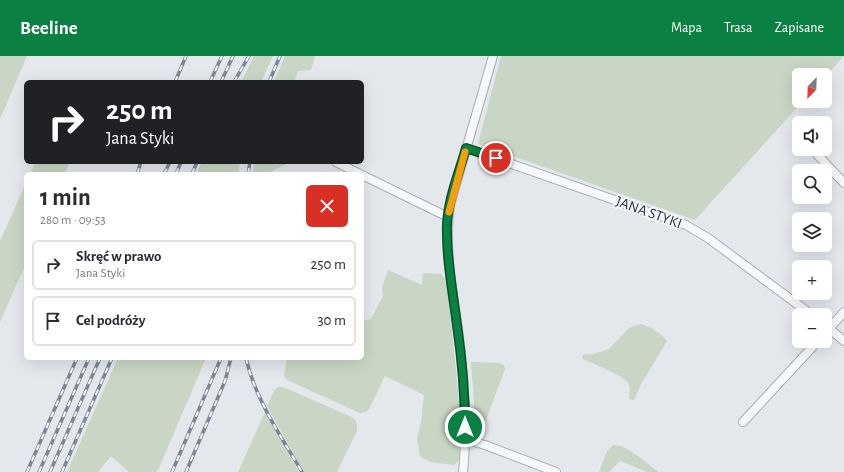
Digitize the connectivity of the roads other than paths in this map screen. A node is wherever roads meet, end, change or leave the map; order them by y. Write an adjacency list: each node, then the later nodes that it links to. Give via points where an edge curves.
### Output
1 (494, 56): 2 (street)
2 (466, 148): 8 (street); 9 (street, JANA STYKI, via 686,225 708,238)
3 (819, 156): 7 (street)
4 (340, 164): 5 (street)
5 (357, 172)
6 (364, 175): 8 (street)
7 (844, 183)
8 (448, 217): 16 (street, via 452,287 464,389)
9 (803, 308)
10 (844, 312): 11 (street)
11 (832, 323)
12 (832, 333): 13 (street)
13 (844, 341)
14 (812, 348): 15 (street)
15 (743, 422)
16 (464, 439): 17 (street); 18 (street)
17 (463, 472)
18 (556, 472)

